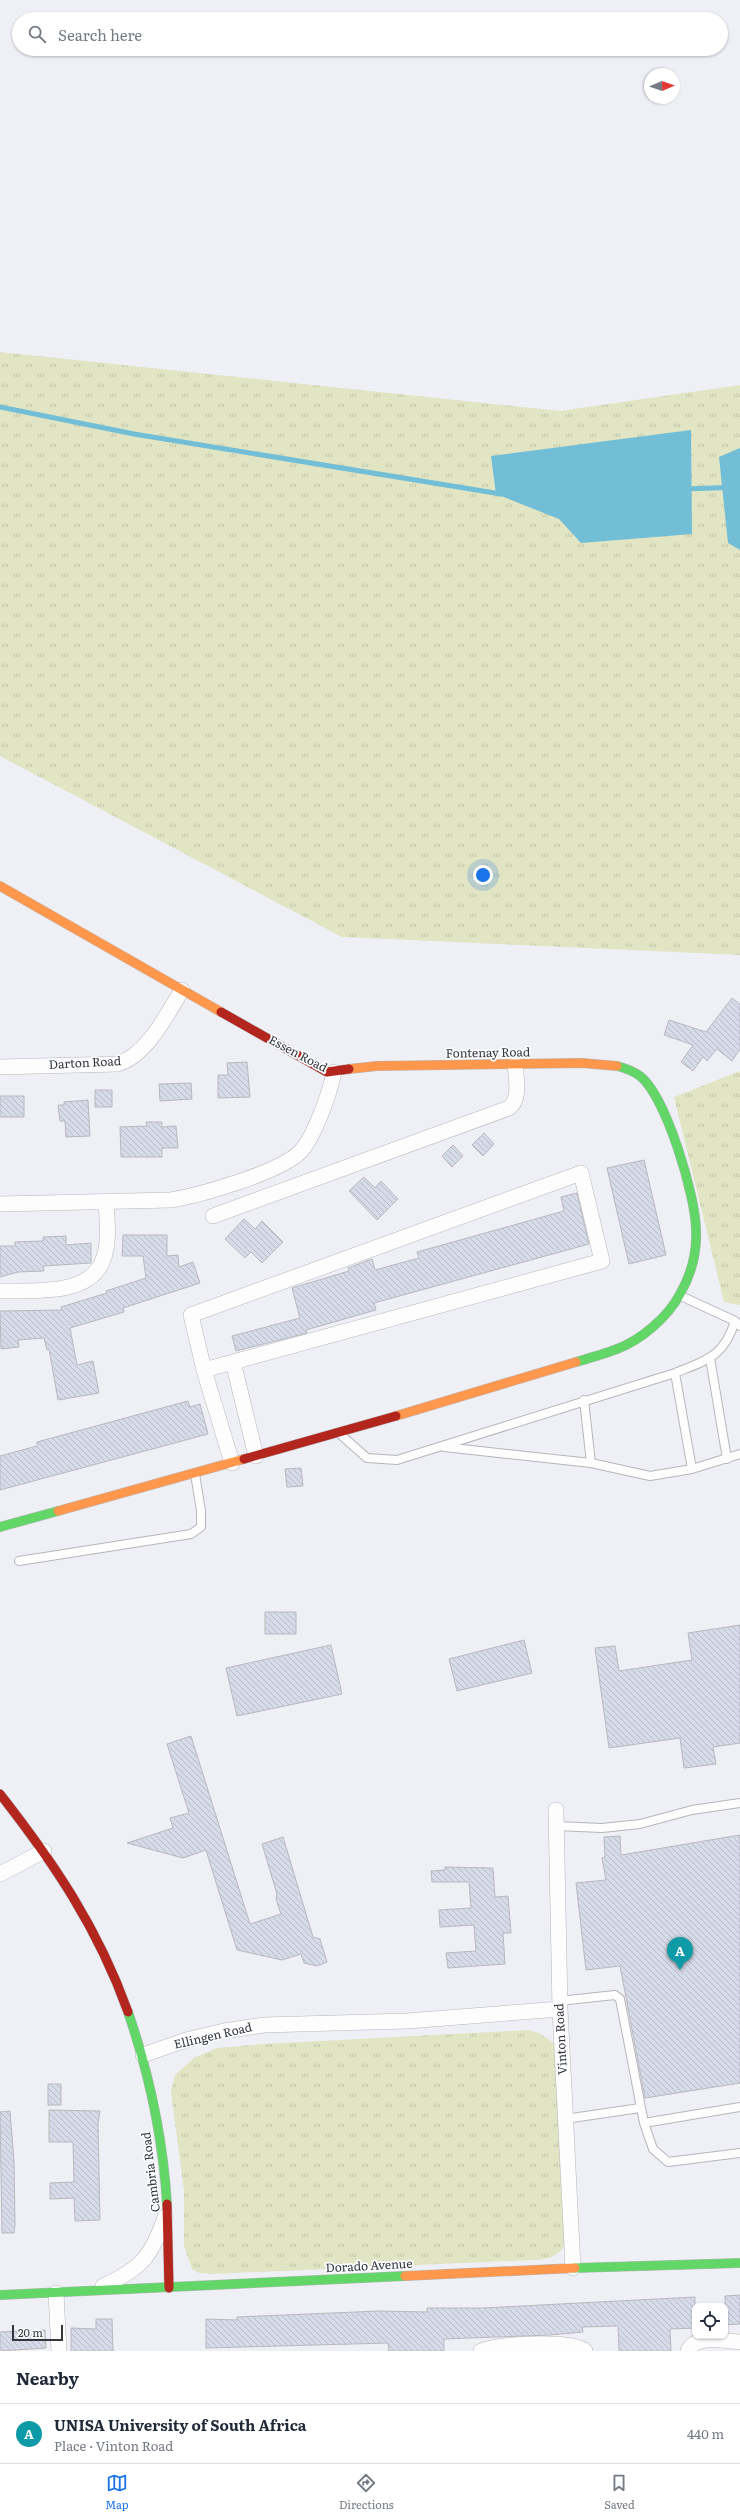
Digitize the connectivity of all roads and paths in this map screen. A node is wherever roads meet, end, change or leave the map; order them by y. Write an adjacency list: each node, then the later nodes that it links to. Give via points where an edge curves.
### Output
1 (0, 886): 2 (street, Essen Road)
2 (182, 990): 4 (street, Darton Road, via 150,1039 126,1062); 5 (street, Essen Road, via 327,1072)
3 (516, 1064): 5 (street, Fontenay Road, via 377,1066); 8 (street, via 516,1098 509,1108); 10 (street, Fontenay Road, via 605,1064 626,1069 641,1077 656,1096 692,1195 696,1221 693,1264)
4 (0, 1067)
5 (334, 1072): 6 (street, Essen Road, via 331,1091 306,1144 300,1152 276,1167 192,1197 149,1202)
6 (106, 1202): 7 (street, Essen Road); 9 (street, via 106,1248 103,1260 90,1277 68,1288)
7 (0, 1204)
8 (213, 1216)
9 (0, 1291)
10 (680, 1295): 11 (lane); 17 (street, via 672,1308 657,1322 618,1349)
11 (737, 1323): 12 (lane, via 722,1350)
12 (710, 1358): 15 (lane); 21 (lane)
13 (233, 1362): 14 (street); 14 (street, via 602,1261 581,1174 191,1315); 20 (street)
14 (204, 1370): 22 (street)
15 (675, 1373): 16 (lane); 24 (lane)
16 (584, 1400): 18 (lane); 23 (lane)
17 (339, 1433): 18 (lane, via 358,1452 367,1458 379,1460 397,1460); 20 (street)
18 (440, 1446): 23 (lane)
19 (740, 1454): 21 (lane)
20 (256, 1456): 22 (street)
21 (727, 1459): 24 (lane)
22 (232, 1463): 25 (street)
23 (591, 1463): 24 (lane, via 650,1476)
24 (692, 1469)
25 (195, 1473): 26 (street); 27 (lane, via 201,1527 191,1534)
26 (0, 1526)
27 (19, 1561)
28 (0, 1794): 32 (street)
29 (740, 1803): 31 (lane, via 692,1810 640,1824 602,1828)
30 (556, 1810): 31 (street, Vinton Road)
31 (556, 1826): 34 (street, Vinton Road)
32 (44, 1852): 33 (street); 35 (street, via 73,1894 98,1942 117,1982)
33 (0, 1874)
34 (560, 2005): 35 (street, Ellingen Road, via 407,2021 264,2025 193,2038); 36 (lane, via 615,1995 620,1999); 38 (street, Vinton Road)
35 (143, 2054): 41 (street, Cambria Road, via 154,2100)
36 (640, 2108): 38 (lane); 39 (lane)
37 (740, 2108): 39 (lane)
38 (565, 2119): 43 (street, Vinton Road)
39 (644, 2123): 40 (lane, via 653,2149 668,2162)
40 (740, 2153)
41 (168, 2208): 44 (street, Cambria Road); 45 (street, via 150,2253 143,2261 121,2278)
42 (740, 2263): 43 (street, Dorado Avenue)
43 (573, 2268): 44 (street, Dorado Avenue)
44 (169, 2288): 45 (street, Dorado Avenue)
45 (93, 2291): 46 (street, Dorado Avenue)
46 (56, 2293): 47 (street, Dorado Avenue); 49 (street)
47 (0, 2295)
48 (740, 2342): 52 (street, via 701,2341 692,2344)
49 (59, 2351)
50 (481, 2351): 51 (street, via 498,2346 564,2344 578,2346)
51 (585, 2351)
52 (688, 2351)

